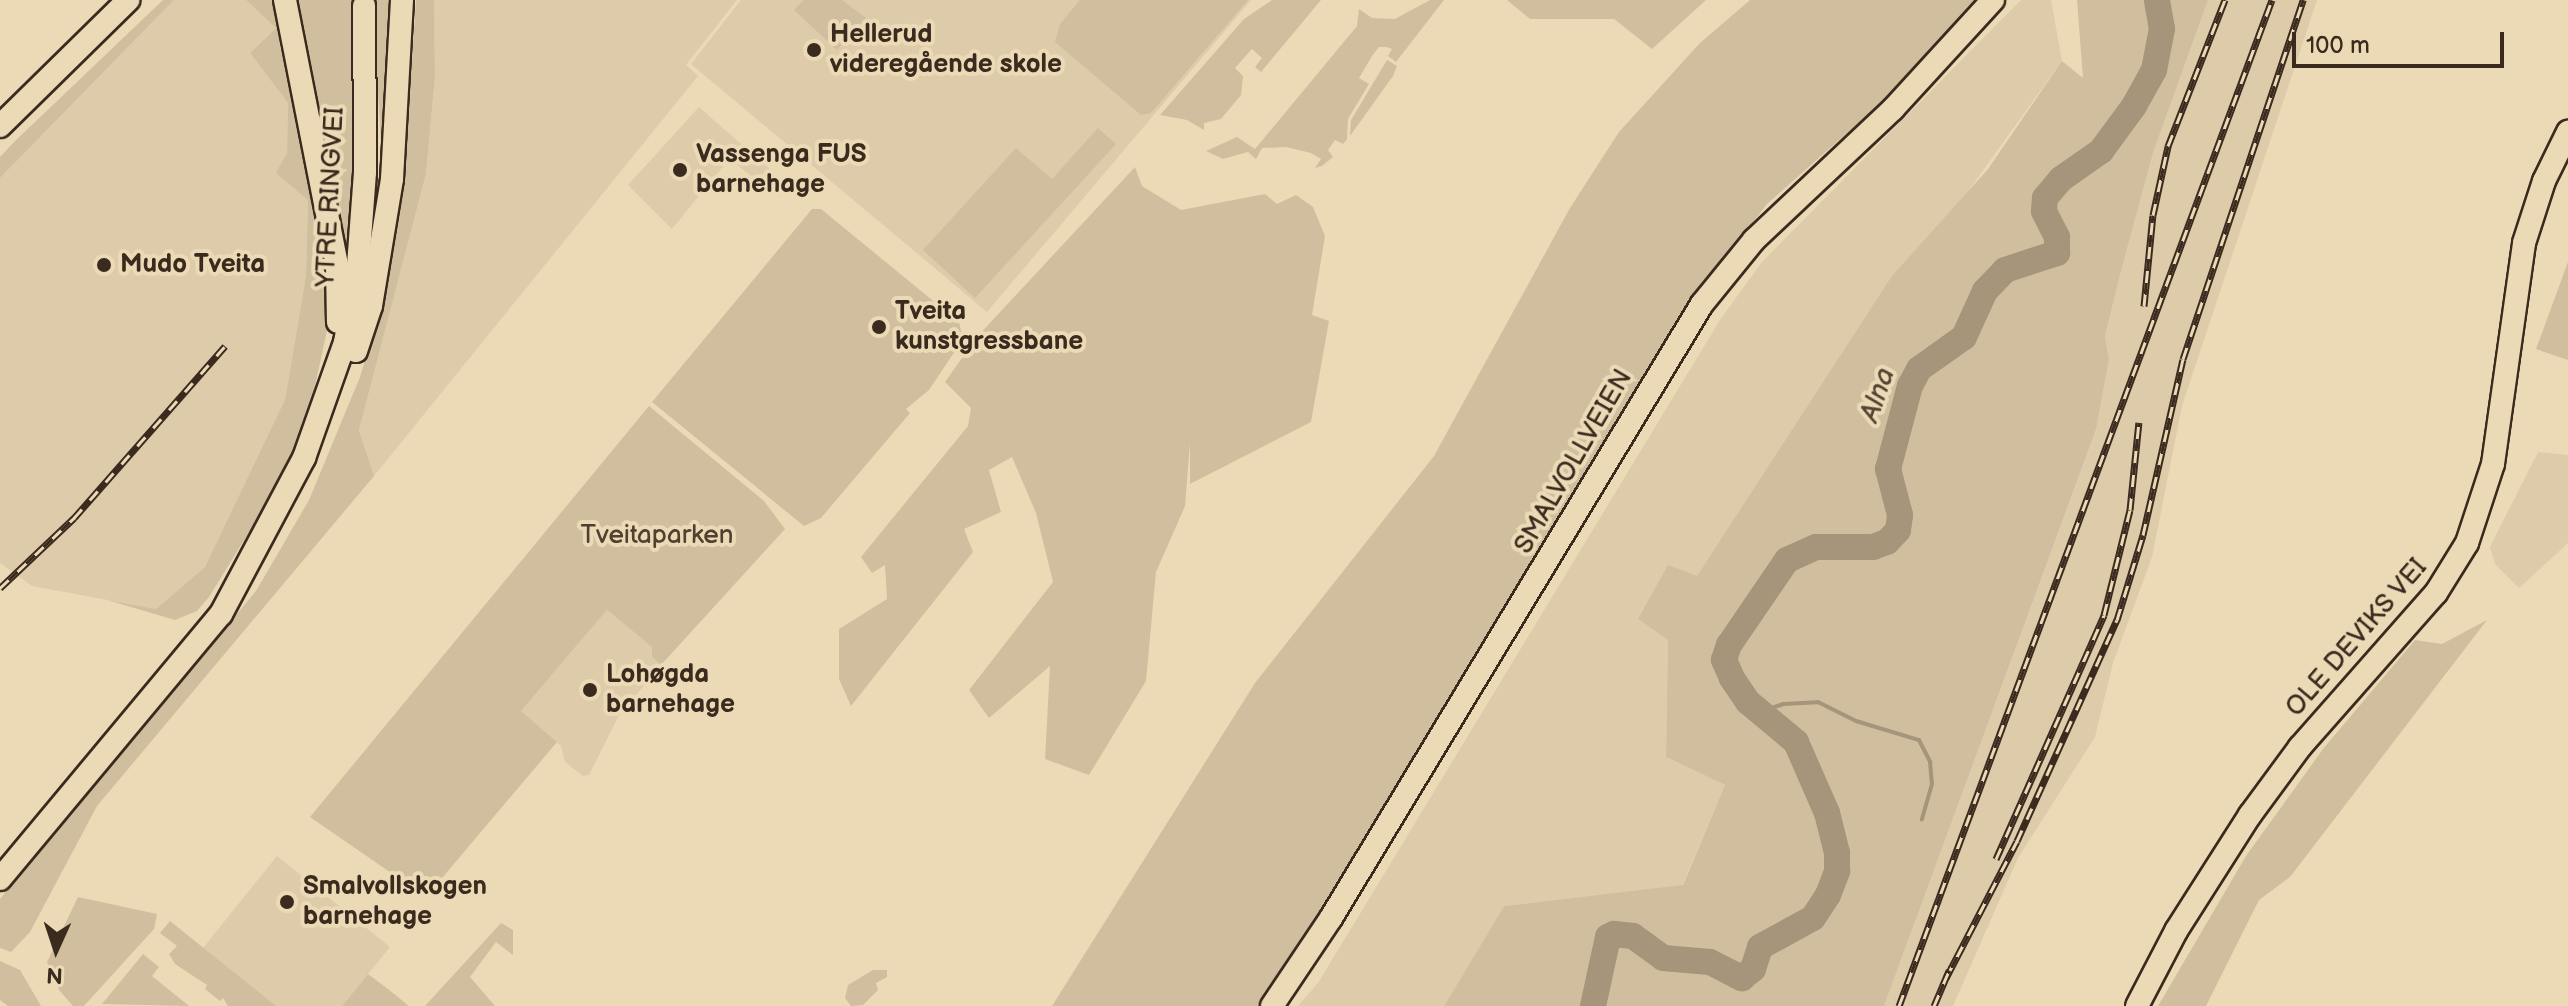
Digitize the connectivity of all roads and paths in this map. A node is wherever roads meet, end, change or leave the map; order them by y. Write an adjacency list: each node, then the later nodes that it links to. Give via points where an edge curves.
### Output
1 (128, 0): 6 (main road)
2 (285, 0): 9 (main road, via 337,266 338,330)
3 (402, 0): 8 (main road, via 392,179 371,306)
4 (1993, 0): 12 (main road, SMALVOLLVEIEN, via 1893,109 1754,240 1702,304 1331,918)
5 (364, 3): 8 (main road, YTRE RINGVEI, via 377,192); 9 (main road, YTRE RINGVEI, via 362,237 349,322)
6 (0, 126)
7 (2568, 132): 13 (main road, OLE DEVIKS VEI, via 2544,181 2524,243 2493,464 2467,543 2436,593 2300,747 2257,804 2195,900)
8 (353, 359): 10 (main road, YTRE RINGVEI, via 324,446 293,510 240,594)
9 (327, 401): 10 (main road, YTRE RINGVEI, via 279,511)
10 (228, 604): 11 (main road, YTRE RINGVEI)
11 (0, 879)
12 (1272, 1006)
13 (2137, 1006)

